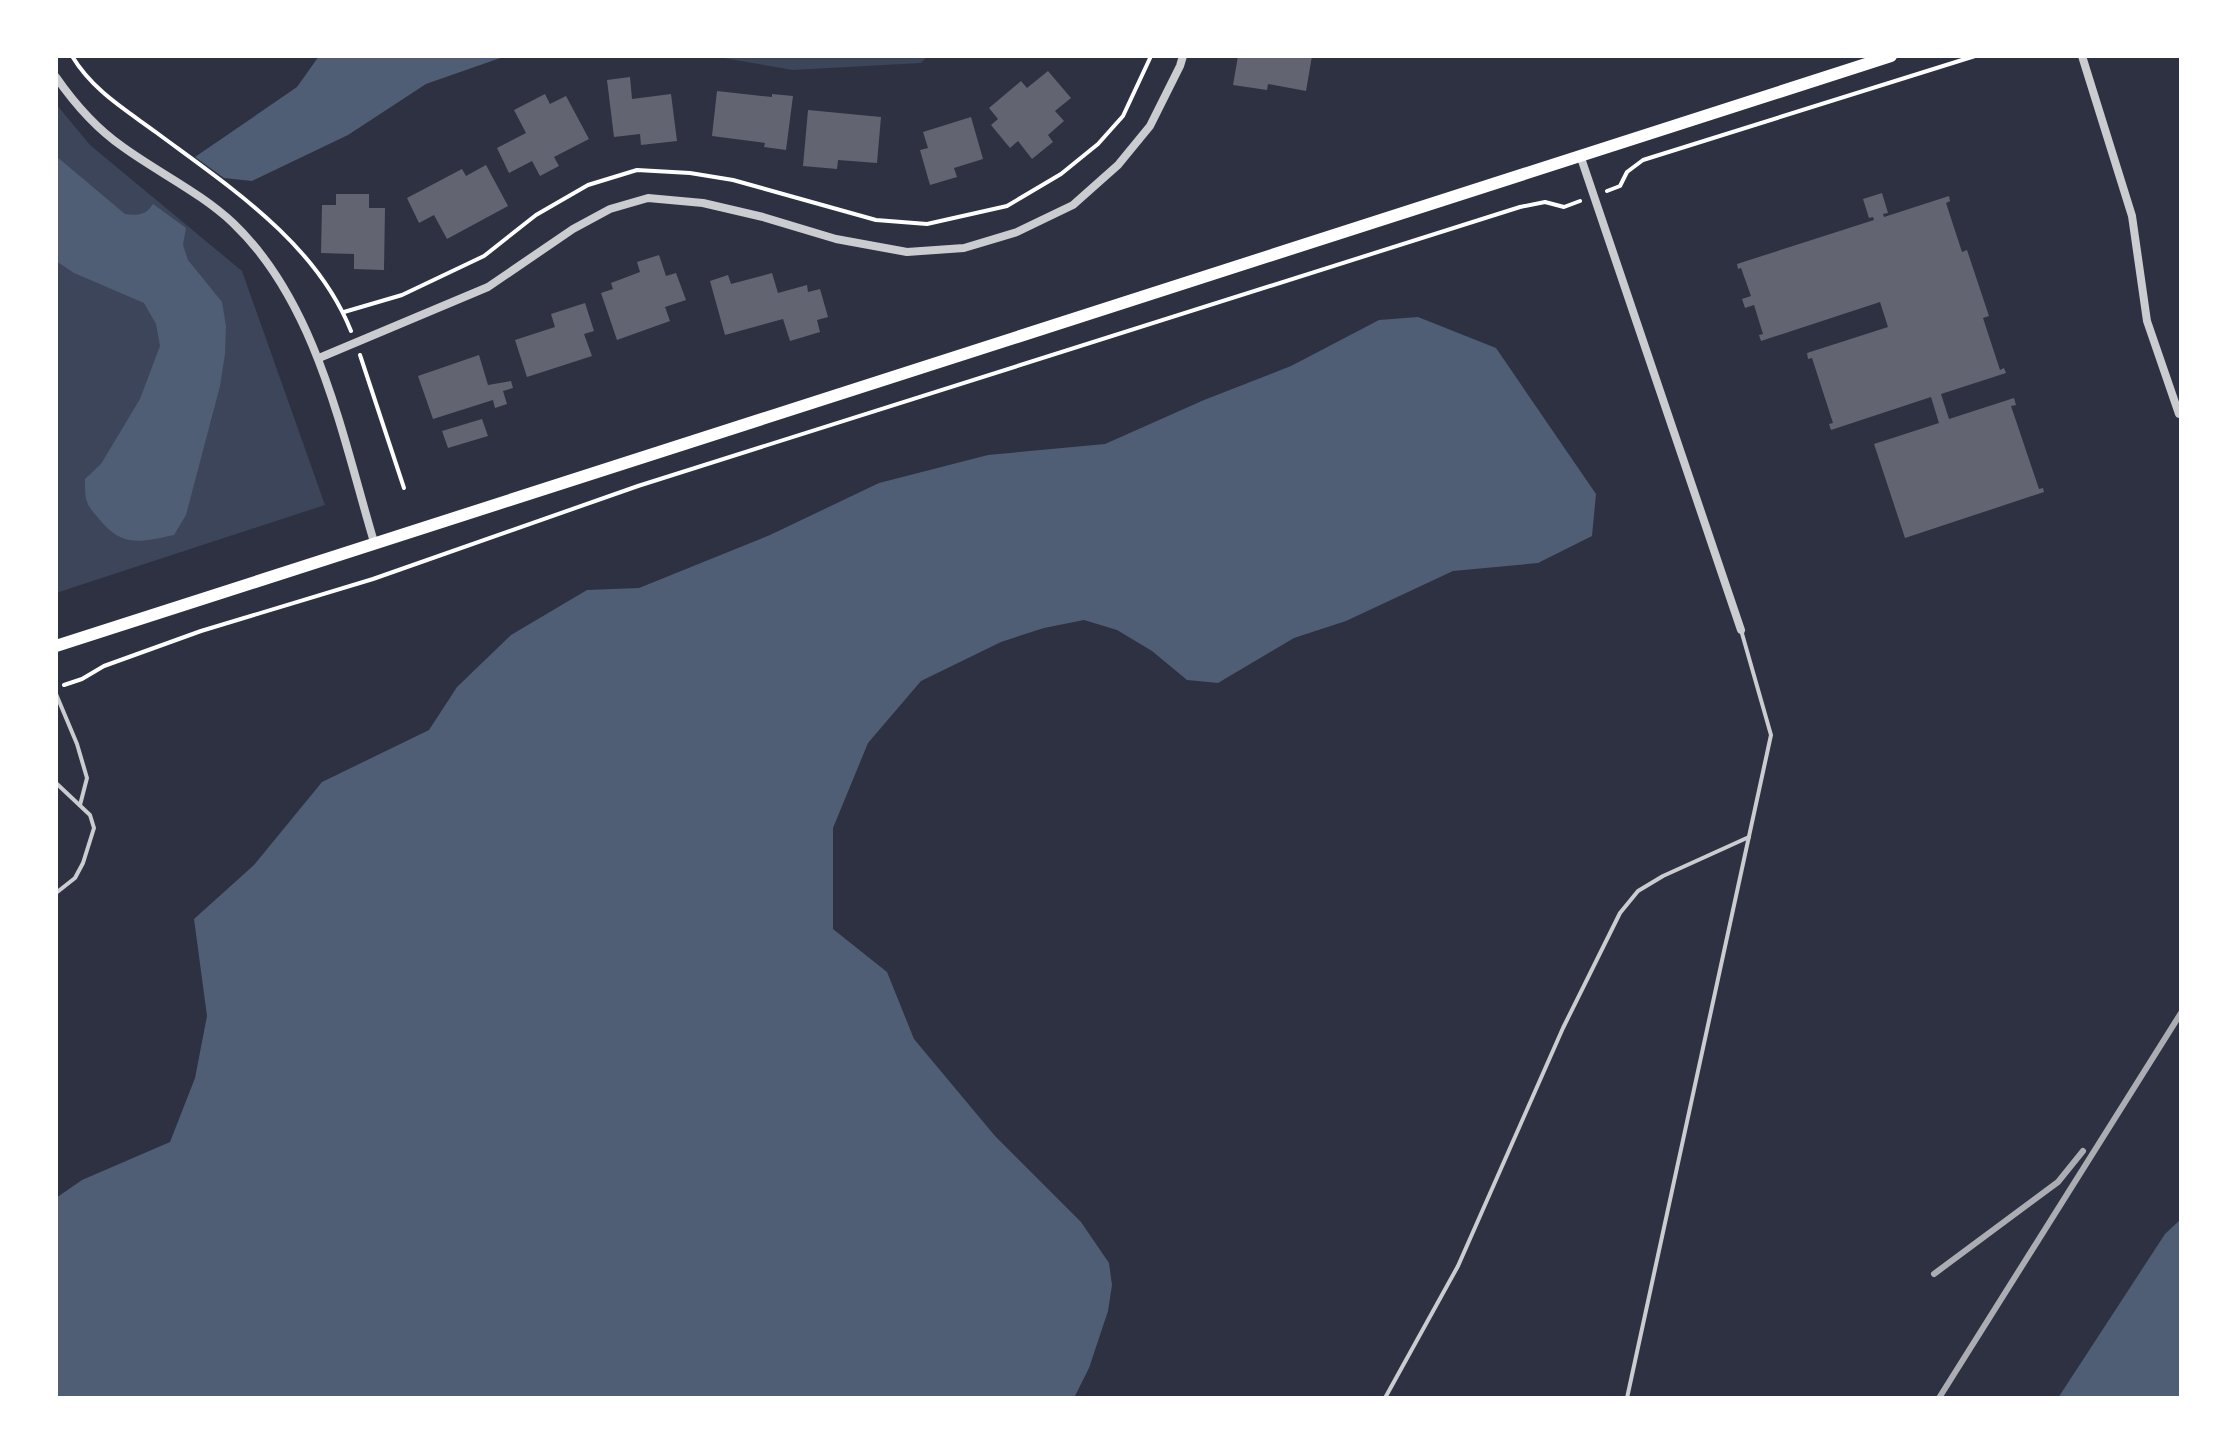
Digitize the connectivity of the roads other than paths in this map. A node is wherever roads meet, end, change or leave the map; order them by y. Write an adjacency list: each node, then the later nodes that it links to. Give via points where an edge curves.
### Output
1 (1183, 56): 6 (street, via 1150,126 1118,165 1073,205 1017,232 964,248 907,252 703,203 648,198 610,209 573,229 488,287)
2 (1891, 56): 5 (main road)
3 (2082, 56): 7 (street, via 2132,216 2147,321)
4 (56, 77): 6 (street, via 70,98 121,146 232,221 264,256)
5 (1580, 155): 8 (main road); 9 (street)
6 (319, 358): 8 (street)
7 (2179, 414)
8 (374, 542): 10 (main road)
9 (1741, 630): 14 (lane, via 1771,735)
10 (56, 646)
11 (56, 694): 13 (lane, via 87,778)
12 (56, 783): 13 (lane)
13 (80, 805): 15 (lane, via 94,828 79,870)
14 (1749, 837): 16 (lane, via 1650,883 1620,913 1458,1266); 17 (lane)
15 (56, 893)
16 (1385, 1398)
17 (1627, 1398)

